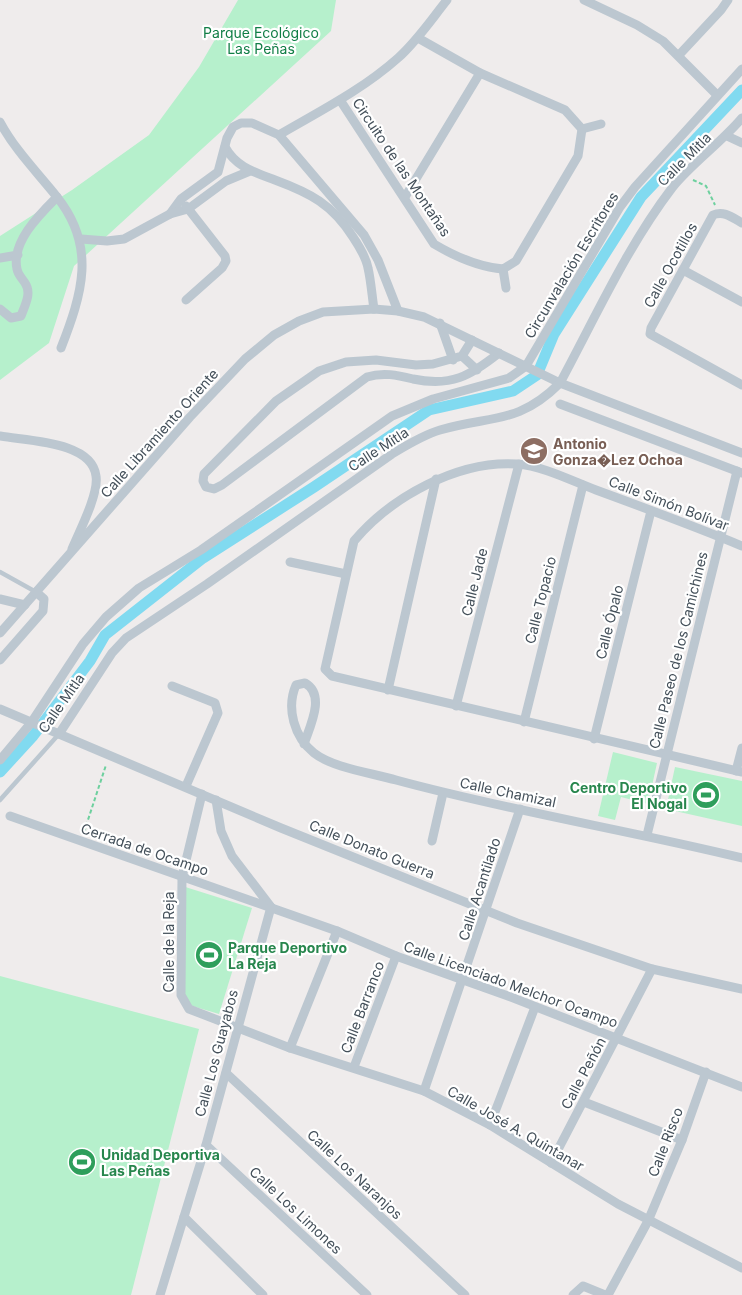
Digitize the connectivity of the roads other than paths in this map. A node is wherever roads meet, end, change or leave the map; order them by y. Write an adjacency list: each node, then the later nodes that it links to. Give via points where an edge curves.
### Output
1 (438, 0): 5 (street)
2 (447, 0): 5 (street)
3 (584, 0): 7 (street, via 663,41)
4 (728, 0): 7 (street)
5 (430, 21): 6 (street)
6 (418, 38): 9 (street); 11 (street, via 375,76)
7 (679, 55): 10 (street)
8 (742, 69): 10 (street, Circunvalación Escritores)
9 (480, 72): 15 (street, via 565,110); 24 (street)
10 (717, 95): 46 (street, Circunvalación Escritores, via 620,207)
11 (340, 100): 16 (street); 24 (street, Circuito de las Montañas)
12 (742, 118): 17 (street, Calle Mitla)
13 (0, 122): 23 (street, via 18,152)
14 (601, 124): 15 (street)
15 (582, 129): 32 (street, via 578,156 516,261)
16 (279, 134): 19 (street, via 264,126 241,123 230,131); 39 (street, via 364,235 378,260)
17 (727, 136): 18 (street); 48 (street, Calle Mitla, via 684,176 656,209)
18 (742, 143)
19 (225, 147): 20 (street); 21 (street)
20 (250, 171): 22 (street); 38 (street, via 304,191 325,203 344,222 368,266)
21 (218, 172): 22 (street); 25 (street)
22 (226, 181): 26 (street)
23 (57, 197): 29 (street); 30 (street, via 27,229)
24 (405, 197): 32 (street, Circuito de las Montañas, via 434,244 487,268)
25 (182, 199): 26 (street); 27 (street)
26 (188, 209): 27 (street); 35 (street, via 226,261)
27 (170, 214): 29 (street, via 124,239)
28 (742, 223): 33 (street, Calle Ocotillos, via 719,212 714,215)
29 (81, 239): 42 (street, via 81,279)
30 (18, 255): 31 (street); 37 (street, via 16,266 27,286 27,302 17,318)
31 (0, 258)
32 (504, 269): 34 (street)
33 (683, 270): 36 (street); 49 (street, Calle Ocotillos, via 650,334)
34 (506, 288)
35 (186, 300)
36 (742, 302)
37 (0, 309)
38 (374, 309): 39 (street, Calle Libramiento Oriente); 60 (street, Calle Libramiento Oriente, via 323,312 274,335 245,359 190,416)
39 (398, 311): 40 (street, Calle Libramiento Oriente)
40 (440, 323): 41 (street, Calle Libramiento Oriente); 45 (street)
41 (472, 340): 43 (street, Calle Libramiento Oriente); 44 (street)
42 (61, 348)
43 (499, 353): 46 (street, Calle Libramiento Oriente); 47 (street)
44 (462, 356): 45 (street); 47 (street)
45 (453, 360): 47 (street, via 416,365 376,360 346,362 319,371 276,401 204,474 202,481 206,487 214,489 222,485 367,377 380,373 442,382)
46 (530, 368): 48 (street, Calle Libramiento Oriente); 74 (street, Calle Mitla, via 509,378 432,399 392,416 201,550 139,588 106,617 83,644)
47 (477, 370)
48 (556, 381): 52 (street, Calle Libramiento Oriente); 75 (street, Calle Mitla, via 543,400 519,413 439,430 412,442 154,618 126,638 112,653)
49 (742, 385)
50 (560, 404): 54 (street)
51 (0, 436): 60 (street, via 69,447 90,459 96,476 94,491)
52 (742, 453)
53 (519, 464): 55 (street, Calle Simón Bolívar, via 479,467); 56 (street, Calle Simón Bolívar); 71 (street, Calle Jade)
54 (740, 472): 58 (street, Calle Paseo de los Camichines)
55 (436, 479): 63 (street, Calle Simón Bolívar, via 410,493 363,530 354,542); 70 (street)
56 (583, 485): 57 (street, Calle Simón Bolívar); 73 (street, Calle Topacio)
57 (651, 510): 58 (street, Calle Simón Bolívar); 76 (street, Calle Ópalo)
58 (720, 537): 59 (street, Calle Simón Bolívar); 79 (street, Calle Paseo de los Camichines)
59 (742, 546)
60 (70, 555): 64 (street, Calle Libramiento Oriente)
61 (290, 562): 63 (street)
62 (0, 572): 64 (lane)
63 (346, 574): 70 (street, Calle Simón Bolívar, via 324,669 332,676)
64 (36, 592): 66 (street, Calle Libramiento Oriente); 68 (street, via 44,599 43,611)
65 (0, 599): 66 (street)
66 (25, 605): 67 (street, Calle Libramiento Oriente)
67 (0, 633)
68 (0, 660)
69 (172, 686): 82 (street, via 215,703 218,708)
70 (388, 690): 71 (street)
71 (456, 706): 73 (street)
72 (0, 709): 74 (street, Calle Donato Guerra)
73 (524, 722): 76 (street)
74 (35, 724): 75 (street, Calle Donato Guerra); 80 (street, Calle Mitla)
75 (55, 732): 82 (street, Calle Donato Guerra); 85 (lane, Calle Mitla)
76 (594, 739): 79 (street)
77 (304, 744): 77 (street, via 290,707 296,685 305,683 315,693 315,706); 83 (street, Calle Chamizal, via 328,761)
78 (742, 748): 81 (street)
79 (666, 756): 81 (street); 89 (street, Calle Paseo de los Camichines)
80 (0, 760)
81 (739, 772)
82 (186, 786): 84 (street, Calle Donato Guerra)
83 (443, 792): 87 (street, Calle Chamizal); 90 (street)
84 (202, 794): 86 (street, Calle Donato Guerra); 92 (street, Calle de la Reja)
85 (0, 800)
86 (216, 800): 93 (street, via 221,831 232,856); 94 (street, Calle Donato Guerra)
87 (520, 809): 89 (street, Calle Chamizal); 94 (street, Calle Acantilado)
88 (10, 816): 92 (street, Cerrada de Ocampo)
89 (647, 835): 91 (street, Calle Chamizal)
90 (432, 841)
91 (742, 858)
92 (182, 877): 93 (street, Cerrada de Ocampo); 101 (street, Calle de la Reja, via 180,995 189,1009)
93 (271, 907): 95 (street, Calle Licenciado Melchor Ocampo); 101 (street, Calle Los Guayabos)
94 (487, 910): 97 (street, Calle Donato Guerra); 98 (street, Calle Acantilado)
95 (337, 931): 96 (street, Calle Licenciado Melchor Ocampo); 103 (street)
96 (396, 956): 98 (street, Calle Licenciado Melchor Ocampo); 104 (street, Calle Barranco)
97 (652, 969): 99 (street, Calle Donato Guerra); 102 (street, Calle Peñón)
98 (463, 980): 100 (street, Calle Licenciado Melchor Ocampo); 108 (street, Calle Acantilado)
99 (742, 989)
100 (535, 1007): 102 (street, Calle Licenciado Melchor Ocampo); 110 (street)
101 (236, 1028): 103 (street, Calle José A. Quintanar); 105 (street, Calle Los Guayabos)
102 (617, 1038): 106 (street, Calle Licenciado Melchor Ocampo); 109 (street, Calle Peñón)
103 (290, 1048): 104 (street, Calle José A. Quintanar)
104 (354, 1067): 108 (street, Calle José A. Quintanar)
105 (226, 1072): 112 (street, Calle Los Guayabos); 120 (street, Calle Los Naranjos)
106 (706, 1072): 107 (street, Calle Licenciado Melchor Ocampo); 111 (street, Calle Risco)
107 (742, 1087)
108 (424, 1091): 110 (street, Calle José A. Quintanar)
109 (584, 1102): 111 (street); 113 (street, Calle Peñón)
110 (490, 1125): 113 (street, Calle José A. Quintanar)
111 (682, 1140): 115 (street, Calle Risco)
112 (206, 1145): 114 (street, Calle Los Guayabos); 119 (street, Calle Los Limones)
113 (551, 1163): 115 (street, Calle José A. Quintanar)
114 (184, 1217): 117 (street, Calle Los Guayabos); 118 (street)
115 (648, 1221): 116 (street, Calle José A. Quintanar); 122 (street, Calle Risco)
116 (742, 1268)
117 (160, 1295)
118 (263, 1295)
119 (367, 1295)
120 (465, 1295)
121 (573, 1295): 122 (street, via 583,1286)
122 (606, 1295)

